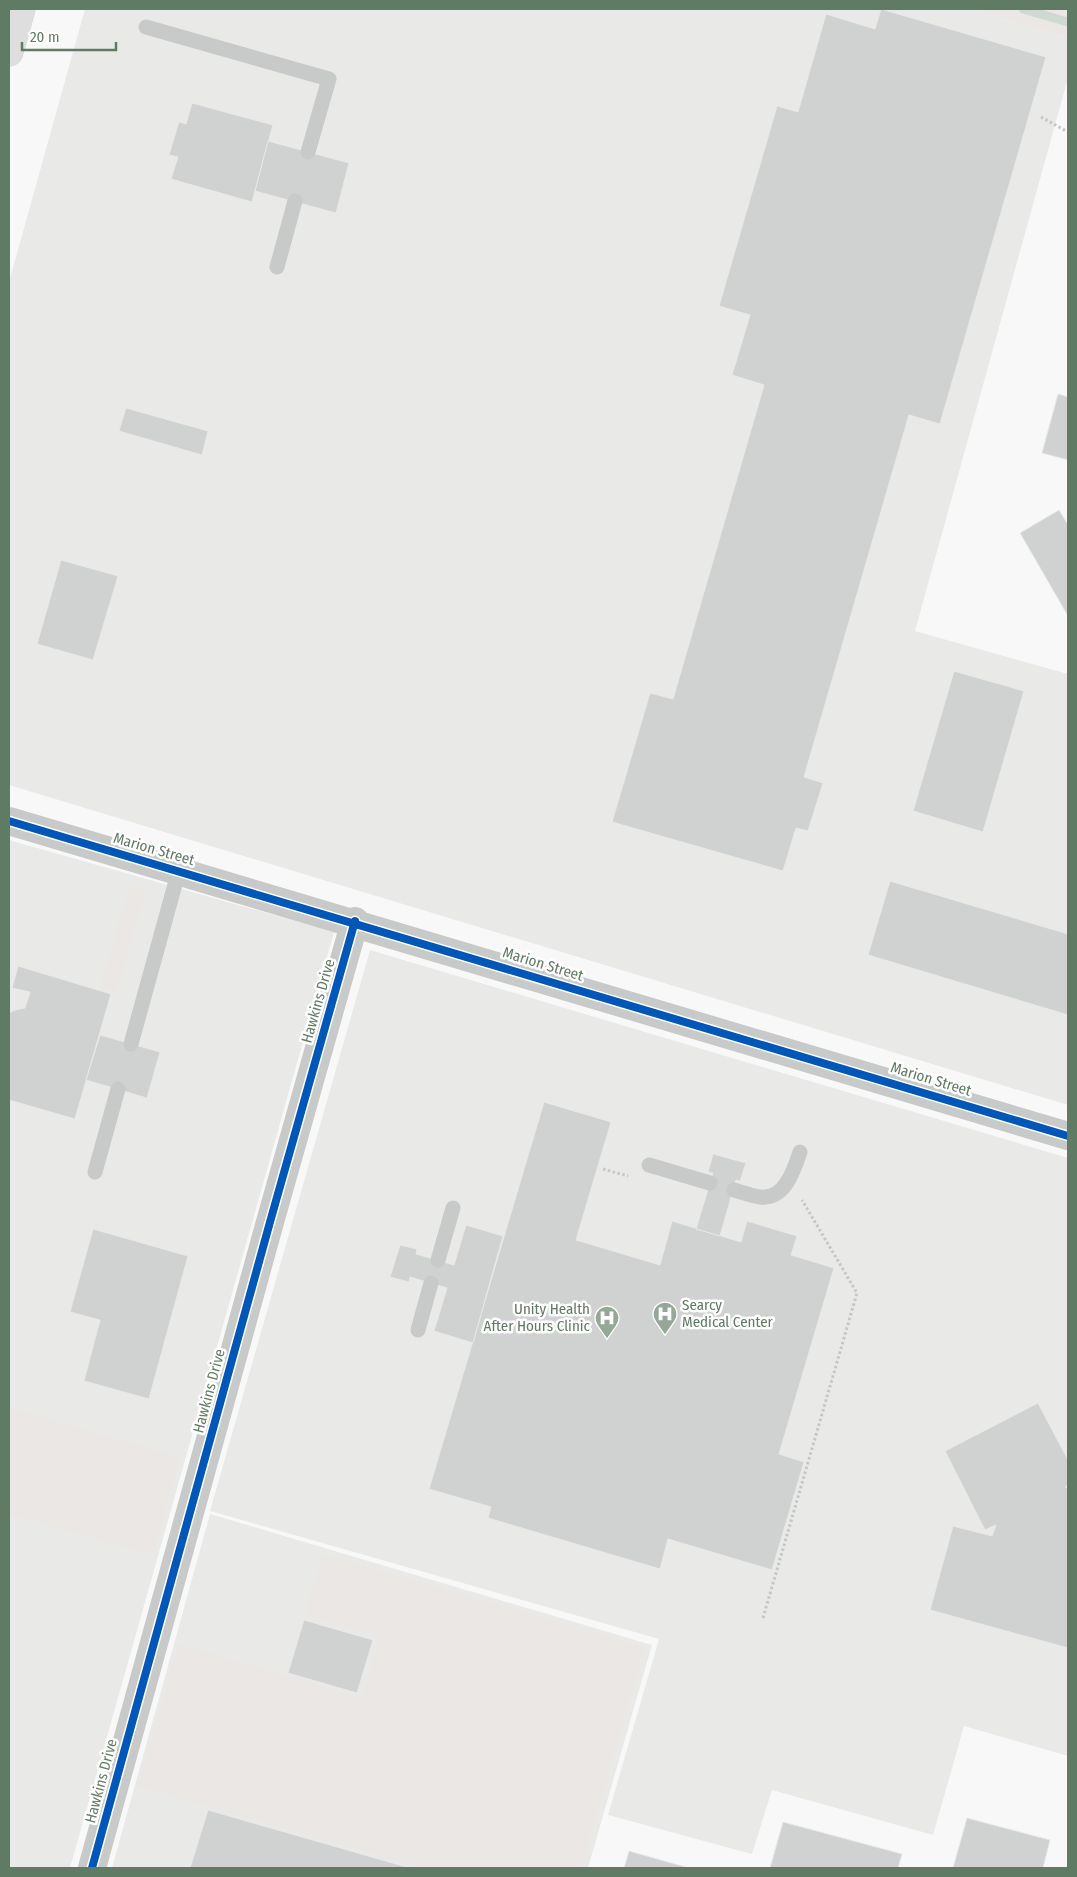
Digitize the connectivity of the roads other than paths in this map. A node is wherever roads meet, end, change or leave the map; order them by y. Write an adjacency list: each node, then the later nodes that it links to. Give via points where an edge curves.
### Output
1 (21, 9): 3 (main road)
2 (146, 27): 4 (lane, via 329,79)
3 (9, 52)
4 (308, 152)
5 (295, 201): 6 (lane)
6 (277, 267)
7 (9, 822): 8 (street, Marion Street)
8 (179, 870): 9 (street, Marion Street); 10 (lane)
9 (355, 922): 12 (street, Marion Street, via 757,1040); 22 (street, Hawkins Drive)
10 (130, 1044)
11 (118, 1089): 15 (lane)
12 (1068, 1136)
13 (800, 1152): 17 (lane, via 795,1168 779,1192 761,1198)
14 (649, 1165): 16 (lane)
15 (95, 1172)
16 (710, 1183)
17 (734, 1190)
18 (453, 1208): 19 (lane)
19 (438, 1260)
20 (431, 1283): 21 (lane)
21 (418, 1330)
22 (92, 1868)

